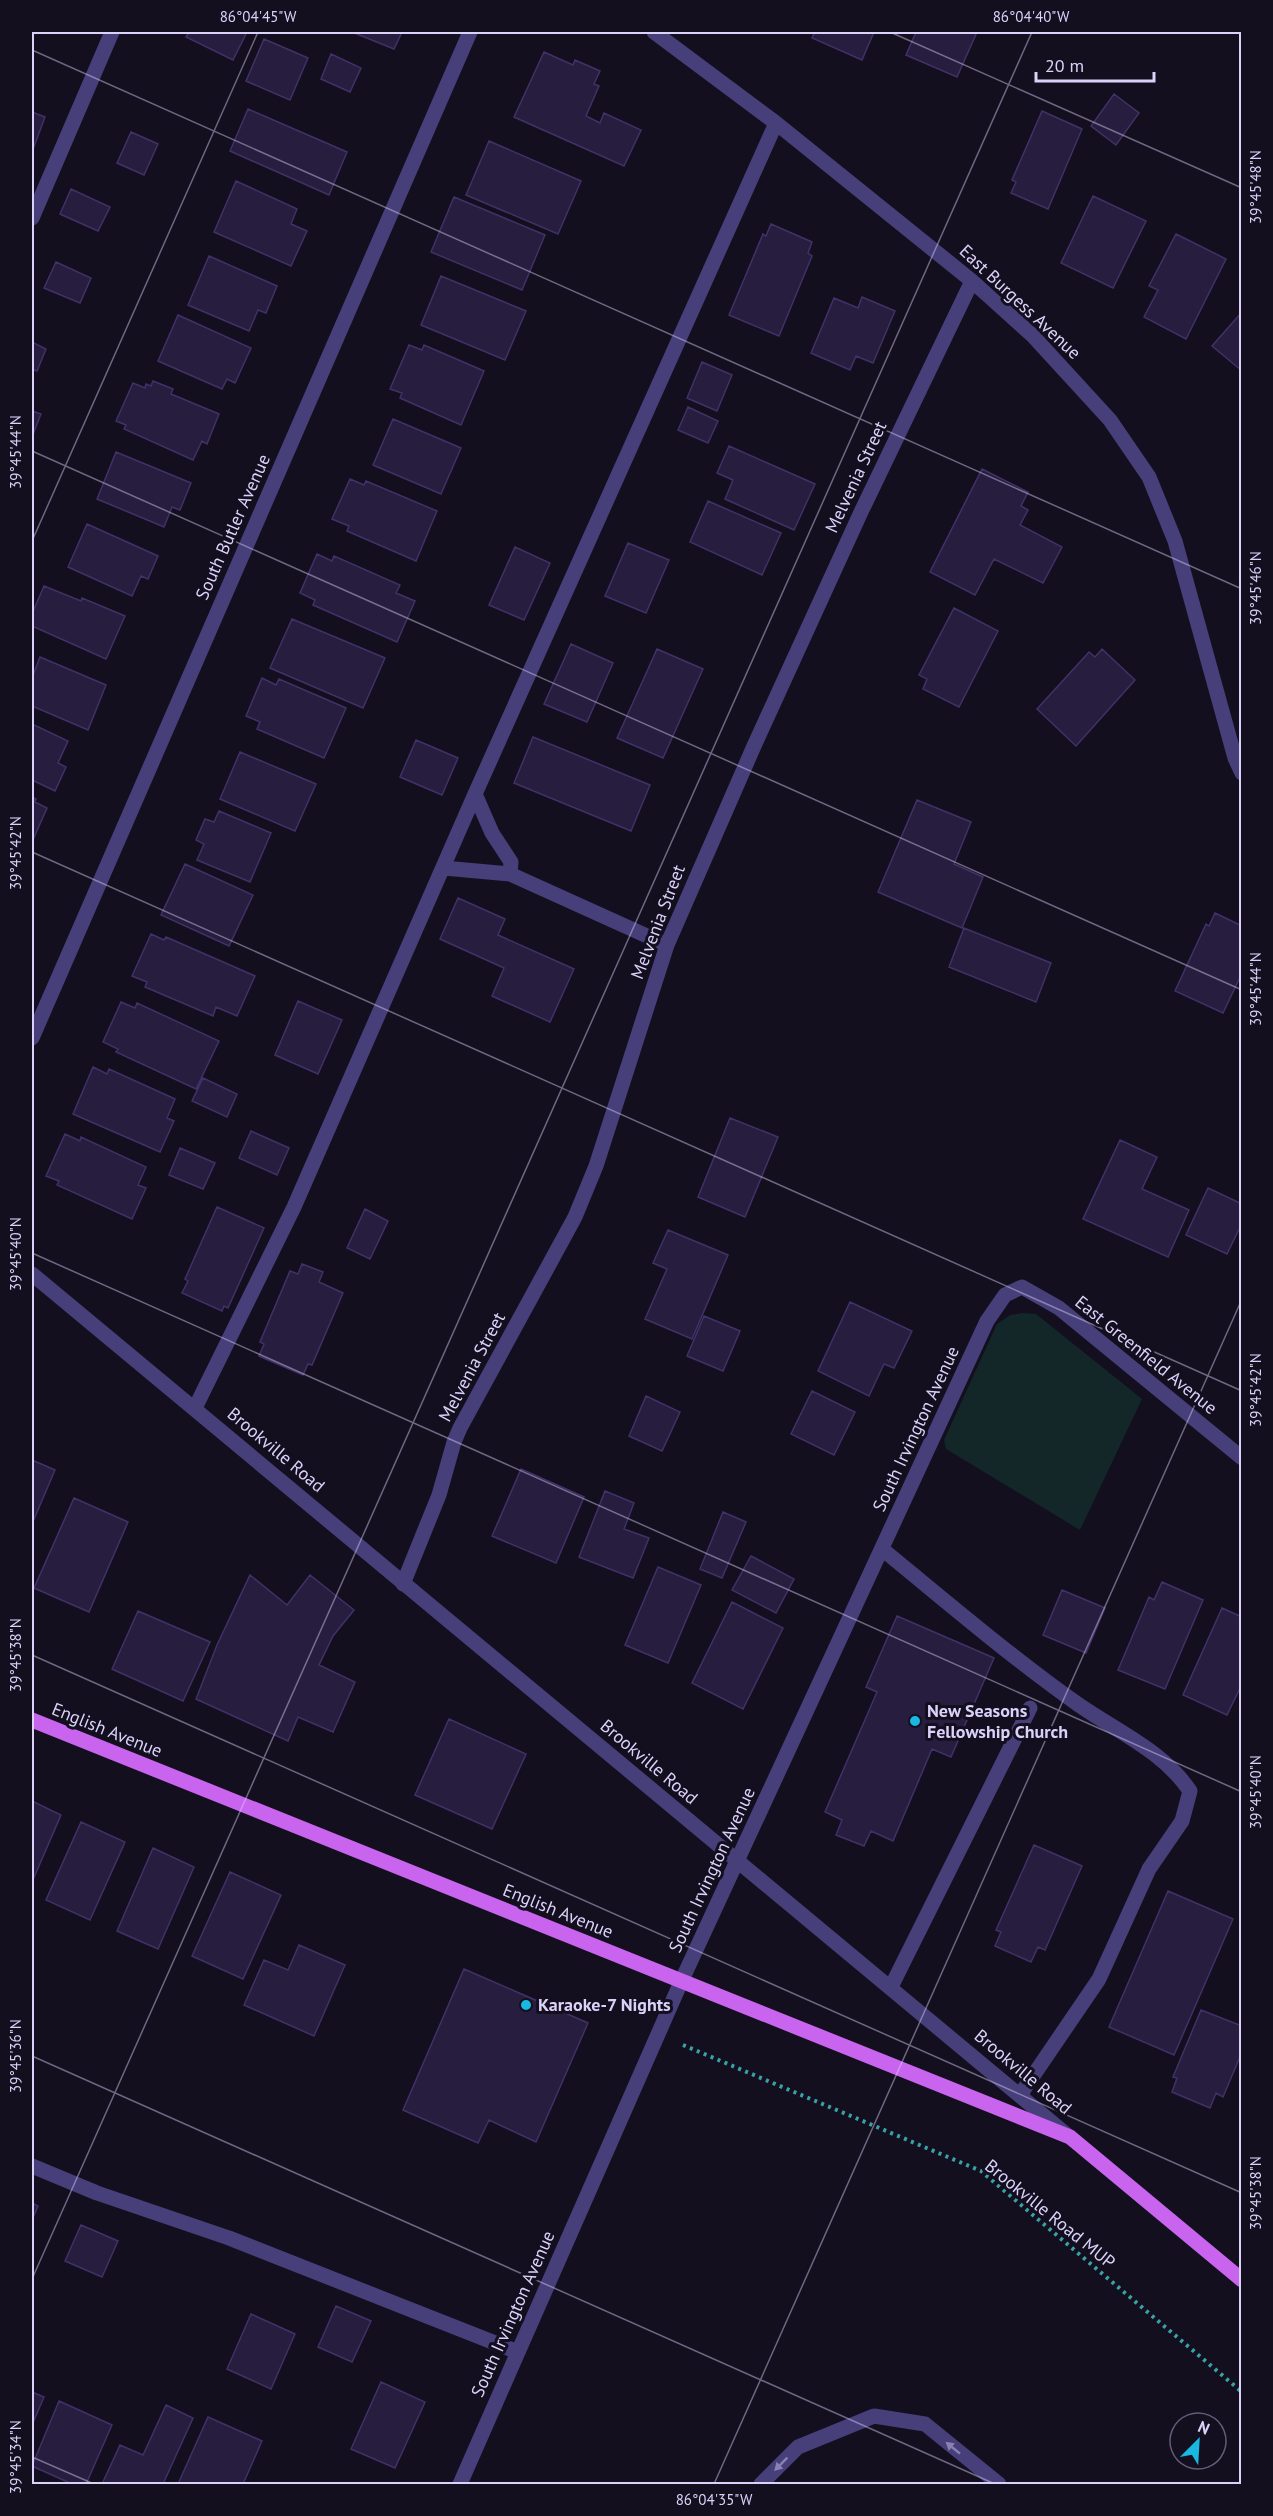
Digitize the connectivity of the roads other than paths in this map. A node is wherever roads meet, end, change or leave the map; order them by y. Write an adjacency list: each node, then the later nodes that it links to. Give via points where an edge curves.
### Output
1 (112, 32): 5 (street)
2 (470, 32): 12 (street, South Butler Avenue)
3 (654, 32): 4 (street, East Burgess Avenue)
4 (776, 123): 6 (street, East Burgess Avenue); 8 (street)
5 (32, 218)
6 (972, 281): 7 (street, East Burgess Avenue, via 1072,377 1110,420 1149,477 1175,541); 11 (street, Melvenia Street, via 851,533)
7 (1242, 773)
8 (475, 794): 9 (street); 10 (street, via 492,833 511,862)
9 (444, 868): 10 (street); 15 (street, via 294,1207)
10 (510, 874): 11 (street)
11 (667, 945): 18 (street, Melvenia Street, via 585,1195 460,1428 439,1495)
12 (32, 1038)
13 (32, 1274): 15 (street, Brookville Road)
14 (1022, 1287): 16 (street, East Greenfield Avenue, via 1059,1308); 17 (street, South Irvington Avenue, via 1005,1295 987,1321)
15 (195, 1408): 18 (street, Brookville Road)
16 (1242, 1458)
17 (882, 1549): 21 (street, South Irvington Avenue); 24 (street, via 986,1635 1081,1706 1134,1739 1179,1775 1190,1791 1182,1821 1149,1869 1099,1979)
18 (403, 1584): 21 (street, Brookville Road)
19 (1030, 1707): 23 (street)
20 (32, 1720): 22 (main road, English Avenue)
21 (738, 1860): 22 (street, South Irvington Avenue); 23 (street, Brookville Road)
22 (681, 1982): 25 (main road, English Avenue); 28 (street, South Irvington Avenue)
23 (891, 1986): 24 (street, Brookville Road)
24 (1020, 2095): 25 (street, Brookville Road)
25 (1070, 2137): 27 (main road, Brookville Road)
26 (32, 2166): 28 (street, via 97,2193 229,2238)
27 (1242, 2280)
28 (518, 2352): 29 (street, South Irvington Avenue)
29 (460, 2484)
30 (761, 2484): 31 (street, one-way to 30, via 925,2424 874,2416 798,2447)
31 (999, 2484)

